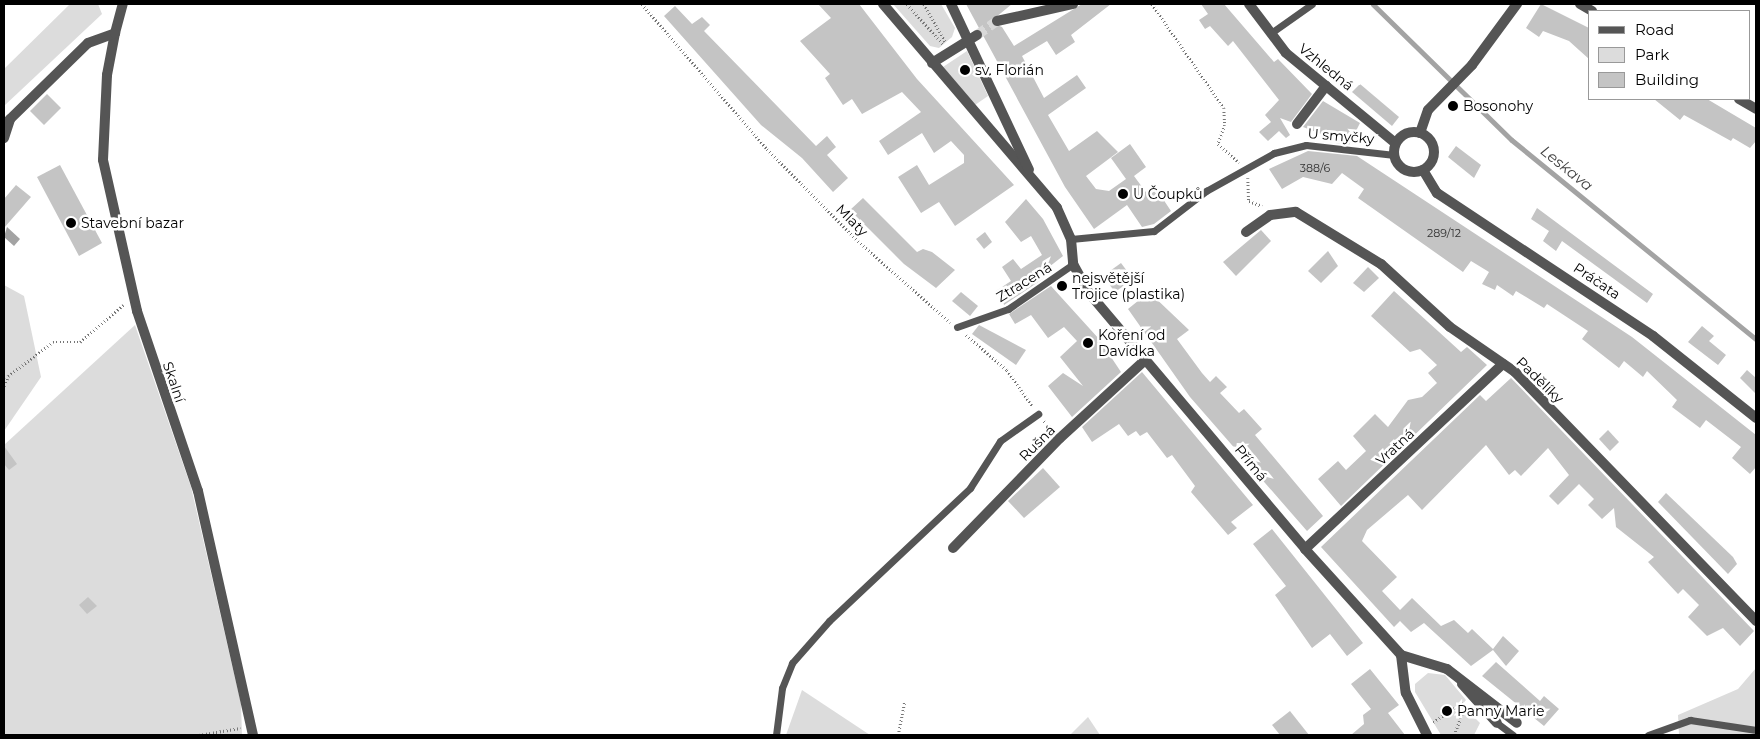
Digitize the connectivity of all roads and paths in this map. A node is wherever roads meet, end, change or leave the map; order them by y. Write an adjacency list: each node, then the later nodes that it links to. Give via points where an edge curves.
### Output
1 (123, 4): 13 (street, Skalní)
2 (642, 4): 35 (path, Mlaty, via 767,149 858,241)
3 (883, 4): 17 (street)
4 (907, 4): 16 (path)
5 (924, 4): 16 (path)
6 (951, 4): 15 (street)
7 (1073, 4): 12 (street)
8 (1152, 4): 27 (path, via 1224,108 1226,117 1218,144)
9 (1249, 4): 14 (street, Vzhledná)
10 (1312, 4): 14 (lane)
11 (1517, 4): 23 (street, via 1461,77 1428,110)
12 (997, 21)
13 (115, 33): 21 (street, via 88,43); 34 (street, Skalní, via 107,75 103,160)
14 (1271, 33): 18 (street, Vzhledná, via 1286,53)
15 (972, 37): 16 (street); 29 (street)
16 (949, 51): 17 (street)
17 (932, 62): 29 (street)
18 (1326, 86): 22 (street, U smyčky); 25 (street, Vzhledná)
19 (1741, 100): 20 (street)
20 (1756, 109)
21 (7, 121): 24 (street)
22 (1296, 124)
23 (1420, 134): 25 (street, via 1406,134); 28 (street, via 1430,141 1434,152)
24 (4, 138)
25 (1396, 144): 26 (street)
26 (1394, 155): 27 (lane, U smyčky, via 1306,145 1274,153); 28 (street, via 1404,170)
27 (1247, 168): 30 (path, via 1250,201 1256,206 1281,205); 32 (lane, U smyčky, via 1206,191 1154,231)
28 (1423, 170): 40 (street, Práčata, via 1437,193 1646,331)
29 (1032, 176): 32 (street, Přímá, via 1057,208)
30 (1288, 212): 31 (street, via 1270,215); 37 (street, Padělíky, via 1296,212 1381,264 1450,327)
31 (1246, 232)
32 (1071, 239): 33 (street, Přímá)
33 (1073, 264): 35 (lane, Ztracená, via 1008,309); 36 (street, Přímá, via 1089,293)
34 (134, 296): 38 (path, via 80,342 53,342 8,376); 51 (street, Skalní, via 159,384 198,491)
35 (957, 328): 39 (path, Mlaty, via 1007,370)
36 (1144, 361): 41 (street, Rušná); 43 (street, Přímá)
37 (1503, 364): 43 (street, Vratná); 44 (street, Padělíky)
38 (4, 386)
39 (1038, 414): 41 (path, Mlaty); 54 (lane, via 1000,441 970,488 829,621 792,663 782,688)
40 (1756, 418)
41 (1060, 438): 42 (street, Rušná)
42 (953, 548)
43 (1305, 549): 45 (street, Přímá)
44 (1756, 621)
45 (1401, 655): 46 (street, Přímá); 52 (street, via 1406,693)
46 (1447, 670): 48 (street, Přímá); 49 (street, Přímá)
47 (904, 702): 55 (path)
48 (1497, 723): 57 (lane)
49 (1517, 723)
50 (1756, 730): 58 (lane, via 1690,720)
51 (252, 731): 53 (path)
52 (1426, 732): 56 (path, via 1447,709 1467,700)
53 (199, 735)
54 (776, 735)
55 (898, 735)
56 (1454, 735)
57 (1513, 735)
58 (1648, 735)

